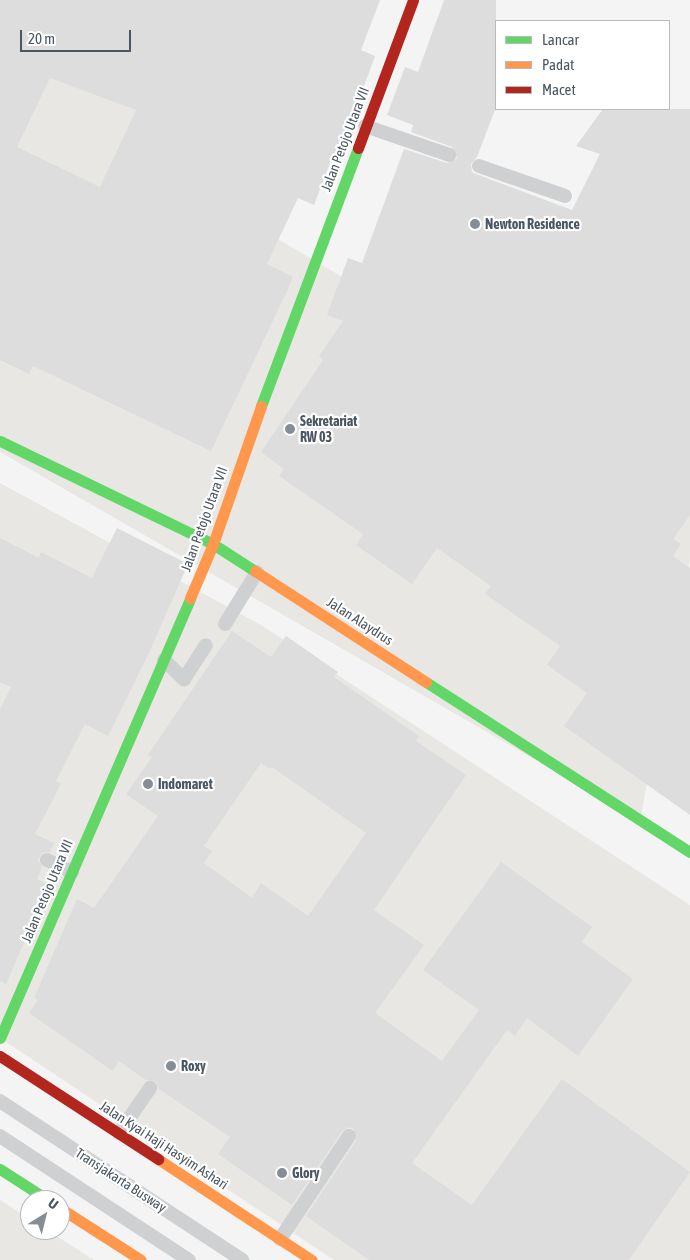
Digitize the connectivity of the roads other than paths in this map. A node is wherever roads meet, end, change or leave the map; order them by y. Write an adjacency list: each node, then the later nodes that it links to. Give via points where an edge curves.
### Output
1 (413, 0): 2 (street, Jalan Petojo Utara VII)
2 (365, 126): 3 (lane); 7 (street, Jalan Petojo Utara VII, via 223,509)
3 (449, 155)
4 (479, 166): 5 (lane)
5 (565, 196)
6 (0, 441): 7 (street, Jalan Alaydrus)
7 (214, 544): 8 (street, Jalan Alaydrus); 11 (street, Jalan Petojo Utara VII)
8 (257, 572): 9 (lane); 12 (street, Jalan Alaydrus)
9 (225, 624)
10 (206, 645): 11 (lane, via 184,679)
11 (164, 660): 14 (street, Jalan Petojo Utara VII)
12 (690, 852)
13 (47, 860): 14 (lane)
14 (72, 872): 15 (street, Jalan Petojo Utara VII)
15 (0, 1038)
16 (0, 1056): 19 (street, Jalan Kyai Haji Hasyim Ashari)
17 (150, 1088): 19 (lane)
18 (0, 1101): 28 (lane, Transjakarta Busway)
19 (119, 1133): 25 (street, Jalan Kyai Haji Hasyim Ashari)
20 (0, 1136): 27 (lane)
21 (349, 1136): 25 (lane)
22 (0, 1169): 23 (street)
23 (33, 1190)
24 (70, 1214): 26 (street)
25 (280, 1239): 29 (street, Jalan Kyai Haji Hasyim Ashari)
26 (141, 1260)
27 (189, 1260)
28 (242, 1260)
29 (312, 1260)

